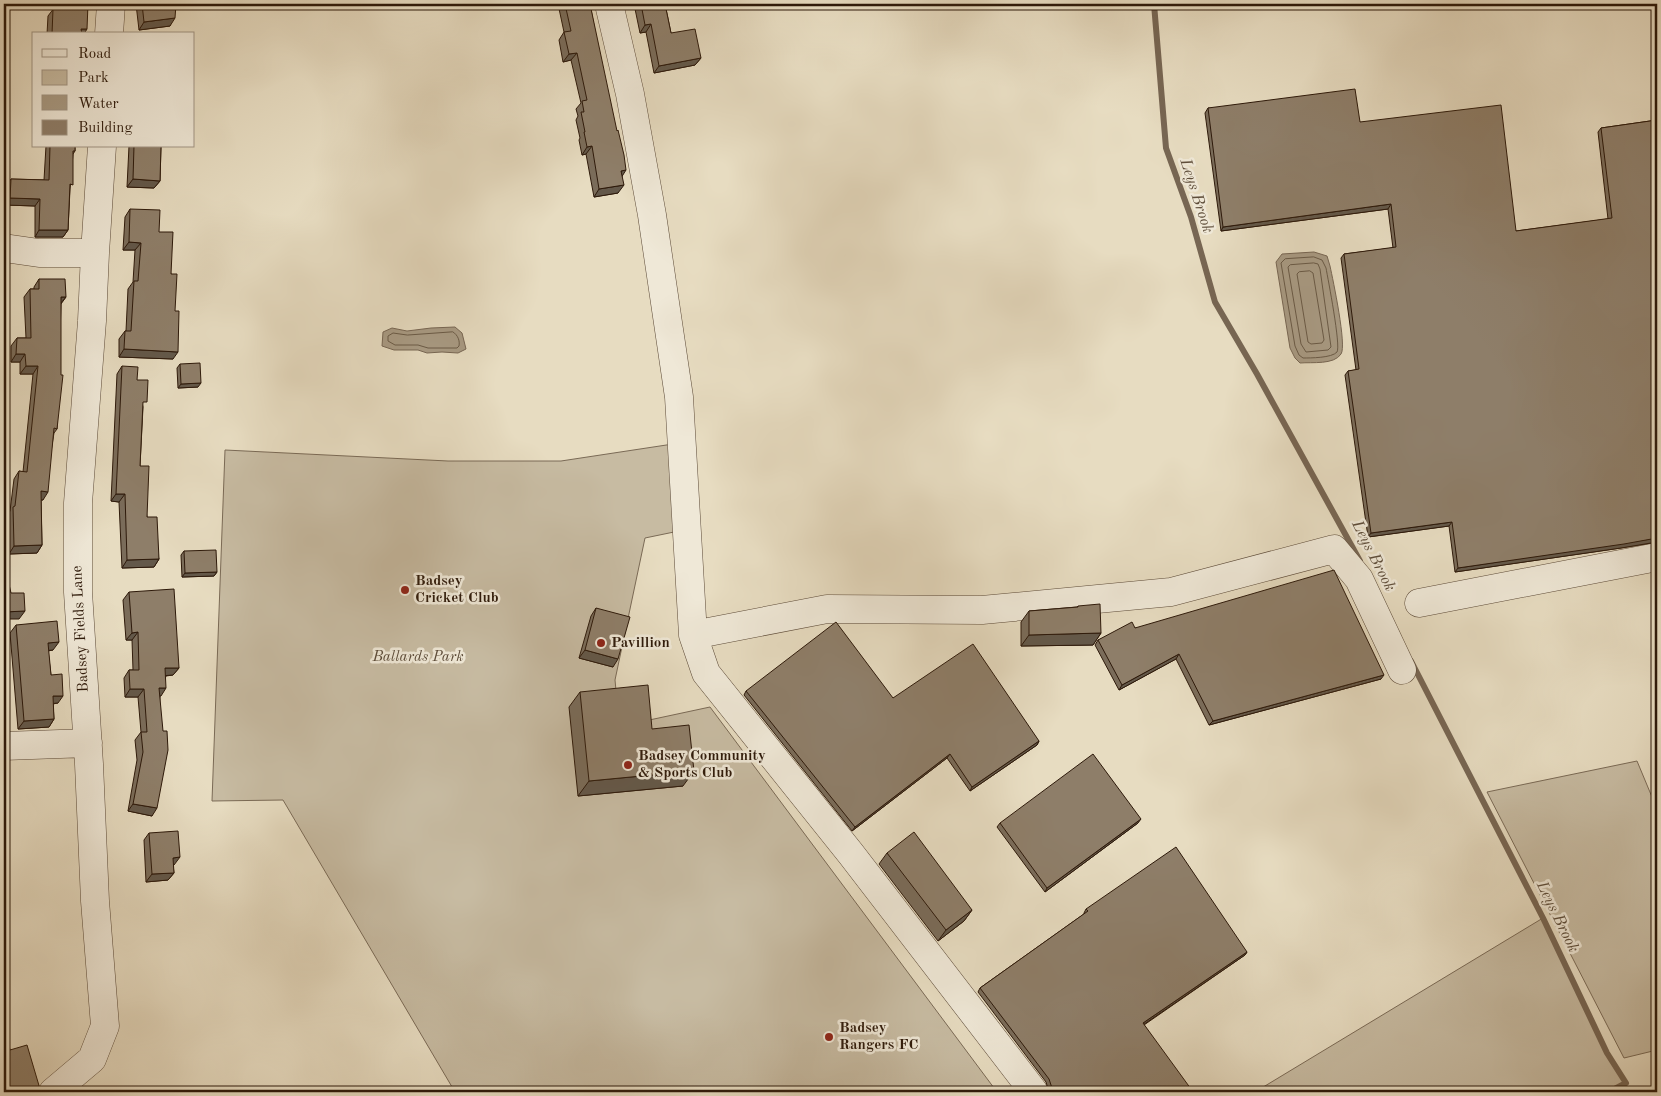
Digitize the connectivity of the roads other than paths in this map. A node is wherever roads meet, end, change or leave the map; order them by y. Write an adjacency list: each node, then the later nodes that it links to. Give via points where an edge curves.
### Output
1 (111, 4): 3 (street)
2 (609, 4): 9 (street, via 652,215 680,397)
3 (109, 32)
4 (102, 148): 6 (street, Badsey Fields Lane)
5 (4, 248): 6 (street, via 39,253)
6 (95, 253): 11 (street, Badsey Fields Lane, via 78,503 78,592)
7 (1657, 556): 8 (street)
8 (1419, 602)
9 (693, 635): 10 (street, via 827,609 982,610 1171,592 1334,549 1360,579); 14 (street, via 706,672)
10 (1402, 670)
11 (88, 743): 12 (street); 13 (street, Badsey Fields Lane, via 105,1026 92,1059)
12 (4, 746)
13 (53, 1092)
14 (1034, 1092)

